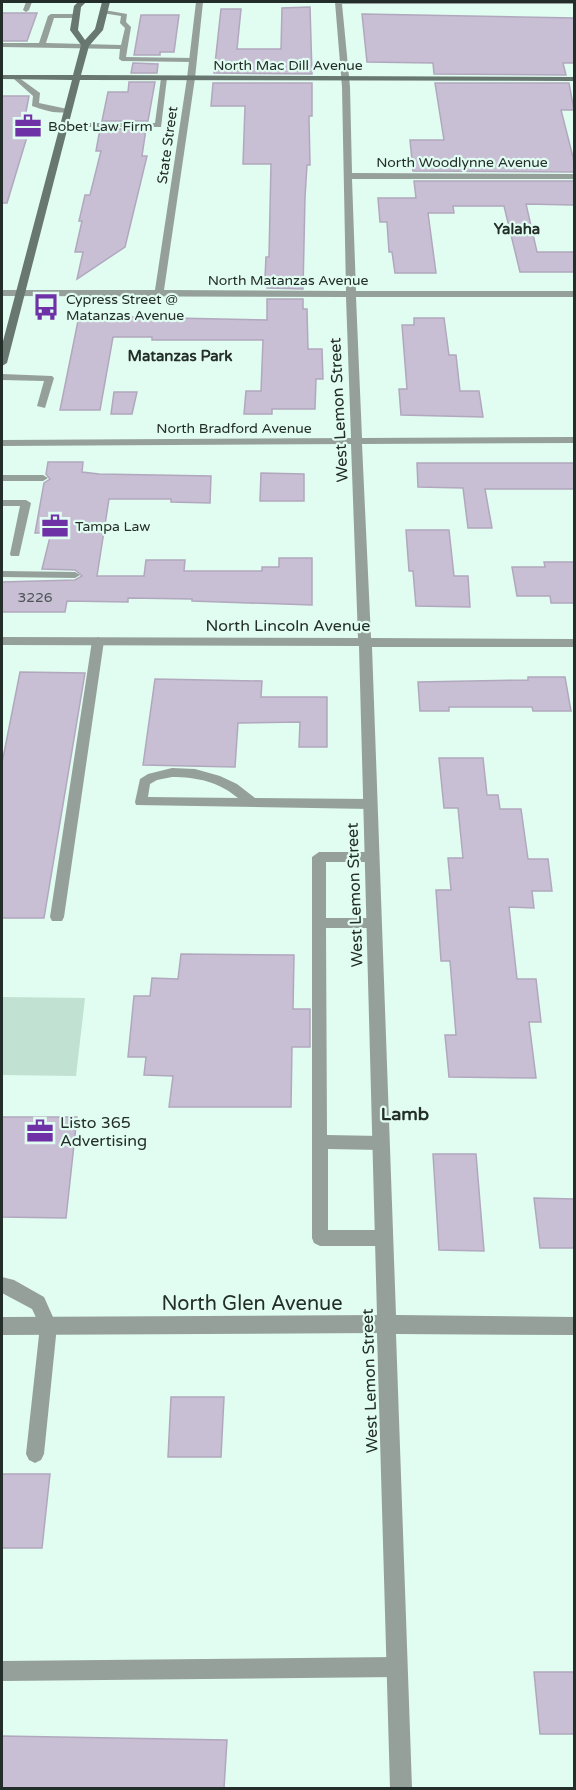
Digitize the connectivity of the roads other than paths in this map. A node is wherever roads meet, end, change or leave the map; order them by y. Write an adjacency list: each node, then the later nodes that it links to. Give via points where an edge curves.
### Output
1 (29, 2): 7 (lane)
2 (82, 2): 9 (street)
3 (106, 2): 8 (street)
4 (199, 2): 14 (street, State Street)
5 (338, 2): 6 (street); 20 (street, West Lemon Street)
6 (574, 2)
7 (27, 10)
8 (104, 12): 12 (street, via 99,30); 13 (lane, via 124,14 123,23 128,27)
9 (76, 16): 11 (lane, via 51,16); 12 (street, via 74,30)
10 (2, 45): 11 (lane)
11 (42, 45): 12 (lane)
12 (85, 46): 13 (lane); 17 (street)
13 (124, 47): 14 (lane, via 122,59)
14 (192, 60): 19 (street, State Street)
15 (2, 77): 16 (street, North Mac Dill Avenue)
16 (16, 78): 17 (street, North Mac Dill Avenue); 22 (lane, via 37,95 35,104)
17 (77, 78): 18 (street, North Mac Dill Avenue); 22 (street)
18 (164, 78): 19 (street, North Mac Dill Avenue); 23 (lane, via 158,125)
19 (191, 78): 20 (street, North Mac Dill Avenue); 28 (street, State Street)
20 (346, 78): 21 (street, North Mac Dill Avenue); 24 (street, West Lemon Street)
21 (574, 79)
22 (68, 110): 23 (street)
23 (64, 125): 27 (street)
24 (349, 176): 25 (street, North Woodlynne Avenue); 29 (street, West Lemon Street)
25 (574, 176)
26 (2, 293): 27 (street, North Matanzas Avenue)
27 (20, 293): 28 (street, North Matanzas Avenue); 31 (street)
28 (159, 293): 29 (street, North Matanzas Avenue)
29 (351, 294): 30 (street, North Matanzas Avenue); 37 (street, West Lemon Street)
30 (574, 294)
31 (3, 350): 32 (street)
32 (2, 363)
33 (2, 377): 34 (lane, via 49,378)
34 (42, 406)
35 (574, 440): 37 (street, North Bradford Avenue)
36 (2, 442): 37 (street, North Bradford Avenue)
37 (358, 442): 46 (street, West Lemon Street)
38 (2, 478): 39 (lane)
39 (43, 478)
40 (2, 503): 41 (lane, via 26,503)
41 (15, 554)
42 (2, 574): 43 (lane)
43 (75, 575)
44 (2, 641): 45 (street, North Lincoln Avenue)
45 (98, 641): 46 (street, North Lincoln Avenue); 51 (lane)
46 (365, 642): 47 (street, North Lincoln Avenue); 49 (street, West Lemon Street)
47 (574, 643)
48 (252, 803): 48 (lane, via 141,802 144,782 152,776 193,773 227,784); 49 (lane)
49 (370, 804): 50 (street, West Lemon Street)
50 (371, 857): 52 (lane, via 319,857); 53 (street, West Lemon Street)
51 (57, 917)
52 (319, 923): 53 (lane); 54 (lane)
53 (373, 923): 55 (street, West Lemon Street)
54 (320, 1142): 55 (lane); 56 (lane, via 320,1238)
55 (380, 1143): 56 (street, West Lemon Street)
56 (382, 1238): 58 (street, West Lemon Street)
57 (2, 1285): 60 (lane, via 38,1303)
58 (385, 1324): 60 (street, North Glen Avenue); 61 (street, North Glen Avenue); 63 (street, West Lemon Street)
59 (2, 1326): 60 (street, North Glen Avenue)
60 (49, 1326): 62 (lane)
61 (574, 1326)
62 (35, 1454)
63 (397, 1667): 64 (lane); 65 (street, West Lemon Street)
64 (2, 1671)
65 (401, 1788)

